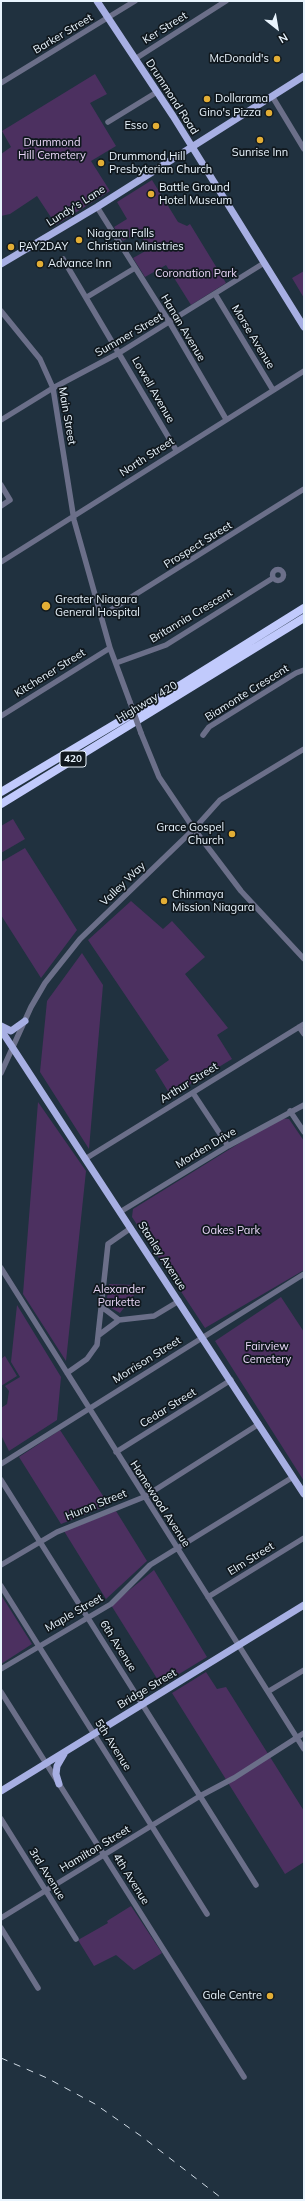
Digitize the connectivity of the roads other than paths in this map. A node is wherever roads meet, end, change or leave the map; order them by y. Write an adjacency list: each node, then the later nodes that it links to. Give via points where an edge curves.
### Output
1 (97, 1): 4 (main road, Drummond Road)
2 (134, 1): 4 (street, Barker Street)
3 (226, 1): 5 (street, Ker Street)
4 (107, 18): 5 (main road, Drummond Road); 7 (street, Barker Street)
5 (135, 59): 8 (main road, Drummond Road)
6 (304, 76): 9 (main road, Lundy's Lane)
7 (1, 83)
8 (157, 92): 10 (street); 11 (main road, Drummond Road)
9 (272, 96): 11 (main road, Lundy's Lane); 12 (street)
10 (108, 122)
11 (191, 147): 13 (main road, Lundy's Lane); 15 (main road, Drummond Road)
12 (304, 149)
13 (97, 207): 16 (main road, Lundy's Lane); 17 (street, Hanan Avenue)
14 (63, 259): 19 (street, Lowell Avenue)
15 (264, 263): 18 (street, Summer Street); 22 (main road, Drummond Road)
16 (1, 264)
17 (135, 268): 19 (street); 21 (street, Hanan Avenue)
18 (215, 294): 21 (street, Summer Street); 26 (street, Morse Avenue)
19 (87, 298): 23 (street, Lowell Avenue)
20 (1, 310): 25 (street, Main Street, via 42,361)
21 (170, 323): 23 (street, Summer Street); 27 (street, Hanan Avenue)
22 (304, 328)
23 (119, 353): 25 (street, Summer Street); 29 (street, Lowell Avenue)
24 (304, 371): 26 (street, North Street)
25 (53, 388): 28 (street, Summer Street); 33 (street, Main Street)
26 (273, 390): 27 (street, North Street)
27 (226, 419): 29 (street, North Street)
28 (1, 420)
29 (176, 450): 33 (street, North Street)
30 (1, 485): 32 (street, via 10,500)
31 (304, 489): 37 (street, Prospect Street)
32 (1, 506)
33 (74, 516): 34 (street, North Street); 37 (street, Main Street)
34 (1, 562)
35 (273, 578): 40 (street, Britannia Crescent, via 166,645)
36 (304, 608): 45 (highway, Highway 420 / 420)
37 (101, 616): 39 (street, Main Street)
38 (304, 618): 46 (highway, Highway 420 / 420)
39 (110, 648): 40 (street, Main Street); 42 (street, Kitchener Street)
40 (116, 663): 47 (street, Main Street, bridge, via 159,777)
41 (304, 670): 43 (street, Biamonte Crescent, via 210,727)
42 (1, 716)
43 (203, 735)
44 (304, 749): 47 (street, Valley Way, via 220,800)
45 (1, 792)
46 (1, 804)
47 (194, 829): 48 (street, Main Street, via 241,891); 49 (street, Valley Way, via 78,942 45,983)
48 (304, 959)
49 (25, 1022): 51 (main road, via 11,1031); 54 (street, Valley Way)
50 (302, 1025): 53 (street); 56 (street, Arthur Street)
51 (1, 1026)
52 (1, 1030): 54 (main road, Stanley Avenue)
53 (304, 1034)
54 (12, 1048): 55 (street, Valley Way); 61 (main road, Stanley Avenue)
55 (1, 1073)
56 (193, 1093): 60 (street); 61 (street, Arthur Street)
57 (304, 1105): 58 (street, Morden Drive)
58 (290, 1111): 59 (street); 60 (street, Morden Drive)
59 (304, 1132)
60 (228, 1146): 62 (street, Morden Drive)
61 (85, 1159): 62 (main road, Stanley Avenue)
62 (120, 1212): 63 (main road, Stanley Avenue)
63 (131, 1228): 66 (main road, Stanley Avenue); 67 (street, via 108,1244)
64 (1, 1268): 71 (street, Homewood Avenue)
65 (304, 1274): 70 (street, Morrison Street)
66 (179, 1301): 68 (street, via 154,1316); 70 (main road, Stanley Avenue)
67 (102, 1307): 68 (street); 69 (street)
68 (119, 1320): 69 (street)
69 (100, 1335): 71 (street, via 93,1353)
70 (202, 1336): 72 (main road, Stanley Avenue); 73 (street, Morrison Street)
71 (67, 1373): 73 (street, Homewood Avenue)
72 (231, 1380): 74 (main road, Stanley Avenue); 75 (street, Cedar Street)
73 (88, 1409): 75 (street, Homewood Avenue); 76 (street, Morrison Street)
74 (259, 1424): 77 (main road, Stanley Avenue); 80 (street, Huron Street)
75 (116, 1452): 80 (street, Homewood Avenue)
76 (1, 1464)
77 (293, 1477): 79 (main road, Stanley Avenue); 83 (street, Maple Street)
78 (1, 1480): 82 (street, 6th Avenue)
79 (304, 1494)
80 (144, 1497): 82 (street, Huron Street, via 57,1532); 83 (street, Homewood Avenue)
81 (304, 1538): 86 (street, Elm Street)
82 (41, 1542): 84 (street, Huron Street); 88 (street, 6th Avenue)
83 (177, 1548): 86 (street, Homewood Avenue); 88 (street, Maple Street, via 150,1565 111,1604)
84 (1, 1566)
85 (1, 1586): 89 (street, 5th Avenue)
86 (208, 1597): 90 (street, Homewood Avenue)
87 (304, 1605): 90 (main road, Bridge Street)
88 (88, 1617): 89 (street, Maple Street); 95 (street, 6th Avenue)
89 (39, 1646): 91 (street, Maple Street); 97 (street, 5th Avenue)
90 (239, 1646): 94 (street, Homewood Avenue); 95 (main road, Bridge Street)
91 (1, 1669)
92 (304, 1670): 94 (street)
93 (1, 1692): 101 (street, 4th Avenue)
94 (269, 1692): 98 (street, Homewood Avenue)
95 (143, 1705): 97 (main road, Bridge Street); 104 (street, 6th Avenue)
96 (304, 1733): 98 (street)
97 (94, 1734): 100 (main road, Bridge Street); 106 (street, 5th Avenue)
98 (296, 1737): 99 (street, Homewood Avenue); 104 (street, Hamilton Street, via 234,1778)
99 (304, 1749)
100 (66, 1751): 101 (main road, Bridge Street); 102 (main road, via 57,1766)
101 (46, 1764): 102 (street, 4th Avenue); 103 (main road, Bridge Street)
102 (59, 1784): 107 (street, 4th Avenue)
103 (1, 1791)
104 (200, 1796): 106 (street, Hamilton Street); 108 (street, 6th Avenue)
105 (1, 1819): 109 (street, 3rd Avenue)
106 (152, 1826): 107 (street, Hamilton Street); 110 (street, 5th Avenue)
107 (104, 1855): 109 (street, Hamilton Street); 115 (street, 4th Avenue)
108 (256, 1885)
109 (46, 1890): 111 (street, Hamilton Street); 113 (street, 3rd Avenue)
110 (207, 1914)
111 (1, 1918)
112 (1, 1928): 114 (street)
113 (76, 1938)
114 (38, 1988)
115 (244, 2077)

